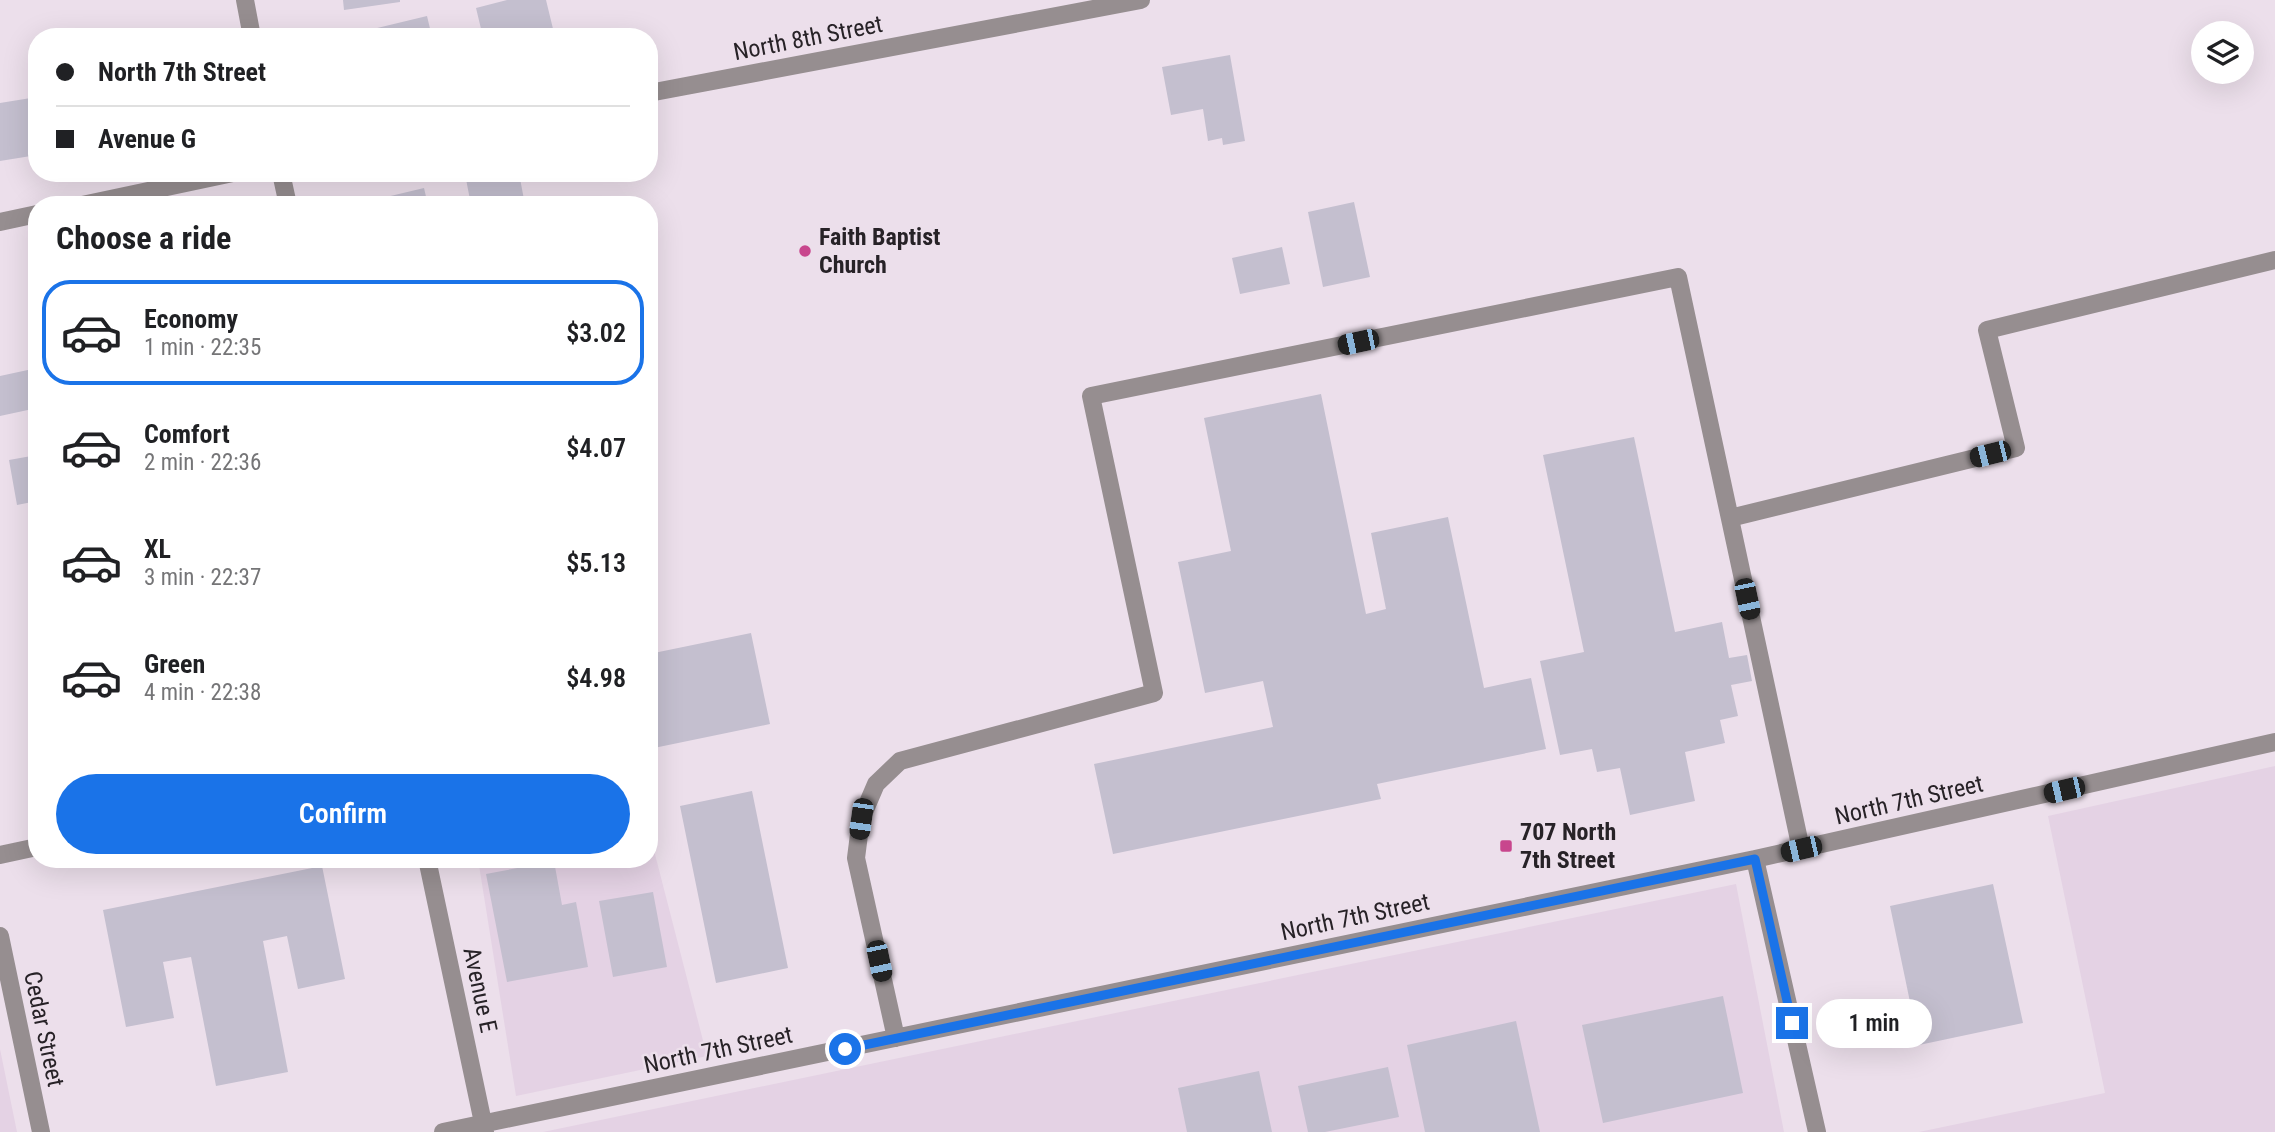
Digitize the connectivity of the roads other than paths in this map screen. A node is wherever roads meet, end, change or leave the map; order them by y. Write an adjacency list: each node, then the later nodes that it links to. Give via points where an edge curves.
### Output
1 (245, 0): 3 (street)
2 (1141, 0): 4 (street, North 8th Street)
3 (250, 28)
4 (658, 91)
5 (191, 182): 6 (street)
6 (124, 196)
7 (28, 216): 8 (street)
8 (0, 222)
9 (2275, 260): 10 (street, via 1987,330 2016,448)
10 (1730, 518): 12 (street); 18 (street, via 1678,277 1091,396 1154,693 901,761 876,784 861,819 856,858)
11 (2275, 742): 12 (street, North 7th Street)
12 (1801, 849): 15 (street, North 7th Street)
13 (28, 850): 14 (street)
14 (0, 855)
15 (1755, 859): 18 (street, North 7th Street); 22 (street)
16 (428, 868): 19 (street, Avenue E)
17 (0, 936): 20 (street, Cedar Street)
18 (896, 1038): 19 (street, North 7th Street)
19 (485, 1128): 21 (street, North 7th Street)
20 (41, 1132)
21 (443, 1132)
22 (1817, 1132)

